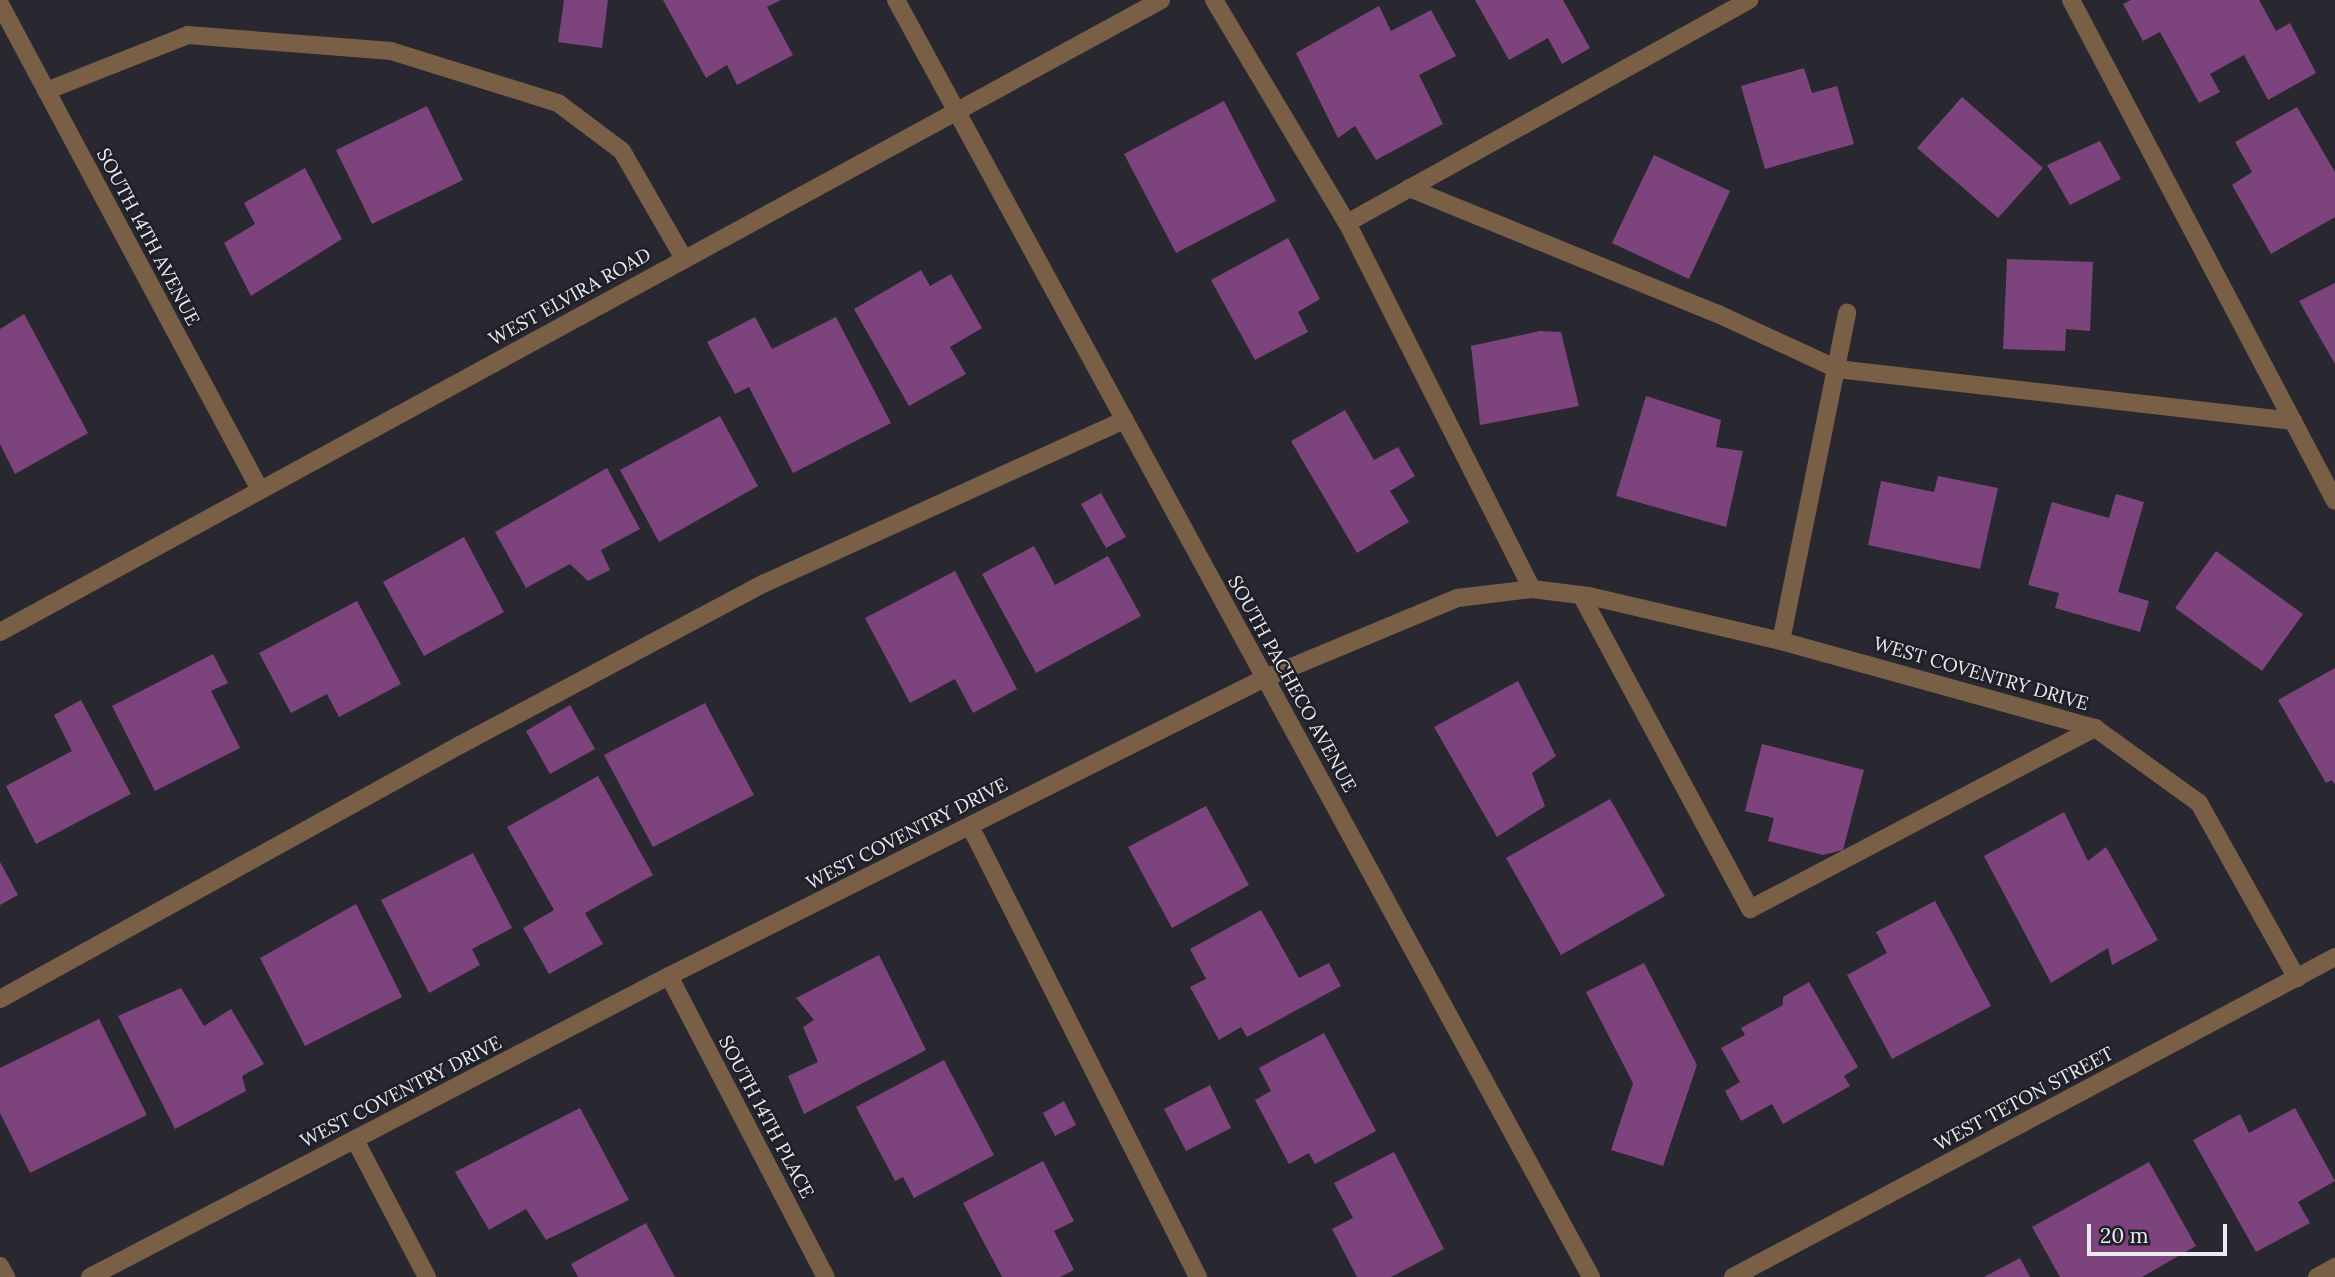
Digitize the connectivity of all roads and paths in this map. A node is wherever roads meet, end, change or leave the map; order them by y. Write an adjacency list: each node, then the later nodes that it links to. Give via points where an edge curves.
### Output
1 (896, 0): 8 (street, SOUTH PACHECO AVENUE)
2 (1161, 0): 8 (street, WEST ELVIRA ROAD)
3 (1214, 0): 10 (street)
4 (1749, 0): 9 (street)
5 (2071, 0): 15 (street)
6 (0, 4): 7 (street, SOUTH 14TH AVENUE)
7 (46, 91): 11 (street, via 188,35 391,51 558,103 622,151); 16 (street, SOUTH 14TH AVENUE)
8 (957, 111): 11 (street, WEST ELVIRA ROAD); 14 (street, SOUTH PACHECO AVENUE)
9 (1409, 188): 10 (street); 13 (street, via 1716,313)
10 (1347, 223): 18 (street)
11 (684, 259): 16 (street, WEST ELVIRA ROAD)
12 (1847, 313): 13 (street)
13 (1837, 369): 15 (street); 21 (street)
14 (1125, 420): 22 (street, SOUTH PACHECO AVENUE); 28 (street, via 765,583)
15 (2293, 421): 17 (street)
16 (260, 490): 20 (street, WEST ELVIRA ROAD)
17 (2335, 501)
18 (1532, 589): 19 (street, WEST COVENTRY DRIVE); 22 (street, WEST COVENTRY DRIVE, via 1457,598)
19 (1581, 595): 21 (street, WEST COVENTRY DRIVE); 23 (street, via 1750,909)
20 (0, 632)
21 (1781, 640): 23 (street, WEST COVENTRY DRIVE)
22 (1265, 678): 24 (street, WEST COVENTRY DRIVE); 37 (street, SOUTH PACHECO AVENUE)
23 (2095, 728): 27 (street, WEST COVENTRY DRIVE, via 2199,803)
24 (970, 826): 26 (street, WEST COVENTRY DRIVE); 36 (street)
25 (2335, 957): 27 (street, WEST TETON STREET)
26 (669, 976): 29 (street, WEST COVENTRY DRIVE); 35 (street, SOUTH 14TH PLACE)
27 (2297, 978): 38 (street, WEST TETON STREET)
28 (0, 999)
29 (355, 1140): 33 (street, WEST COVENTRY DRIVE); 34 (street)
30 (0, 1266): 32 (street)
31 (2335, 1267): 39 (street)
32 (6, 1277)
33 (90, 1277)
34 (427, 1277)
35 (826, 1277)
36 (1198, 1277)
37 (1591, 1277)
38 (1733, 1277)
39 (2317, 1277)

